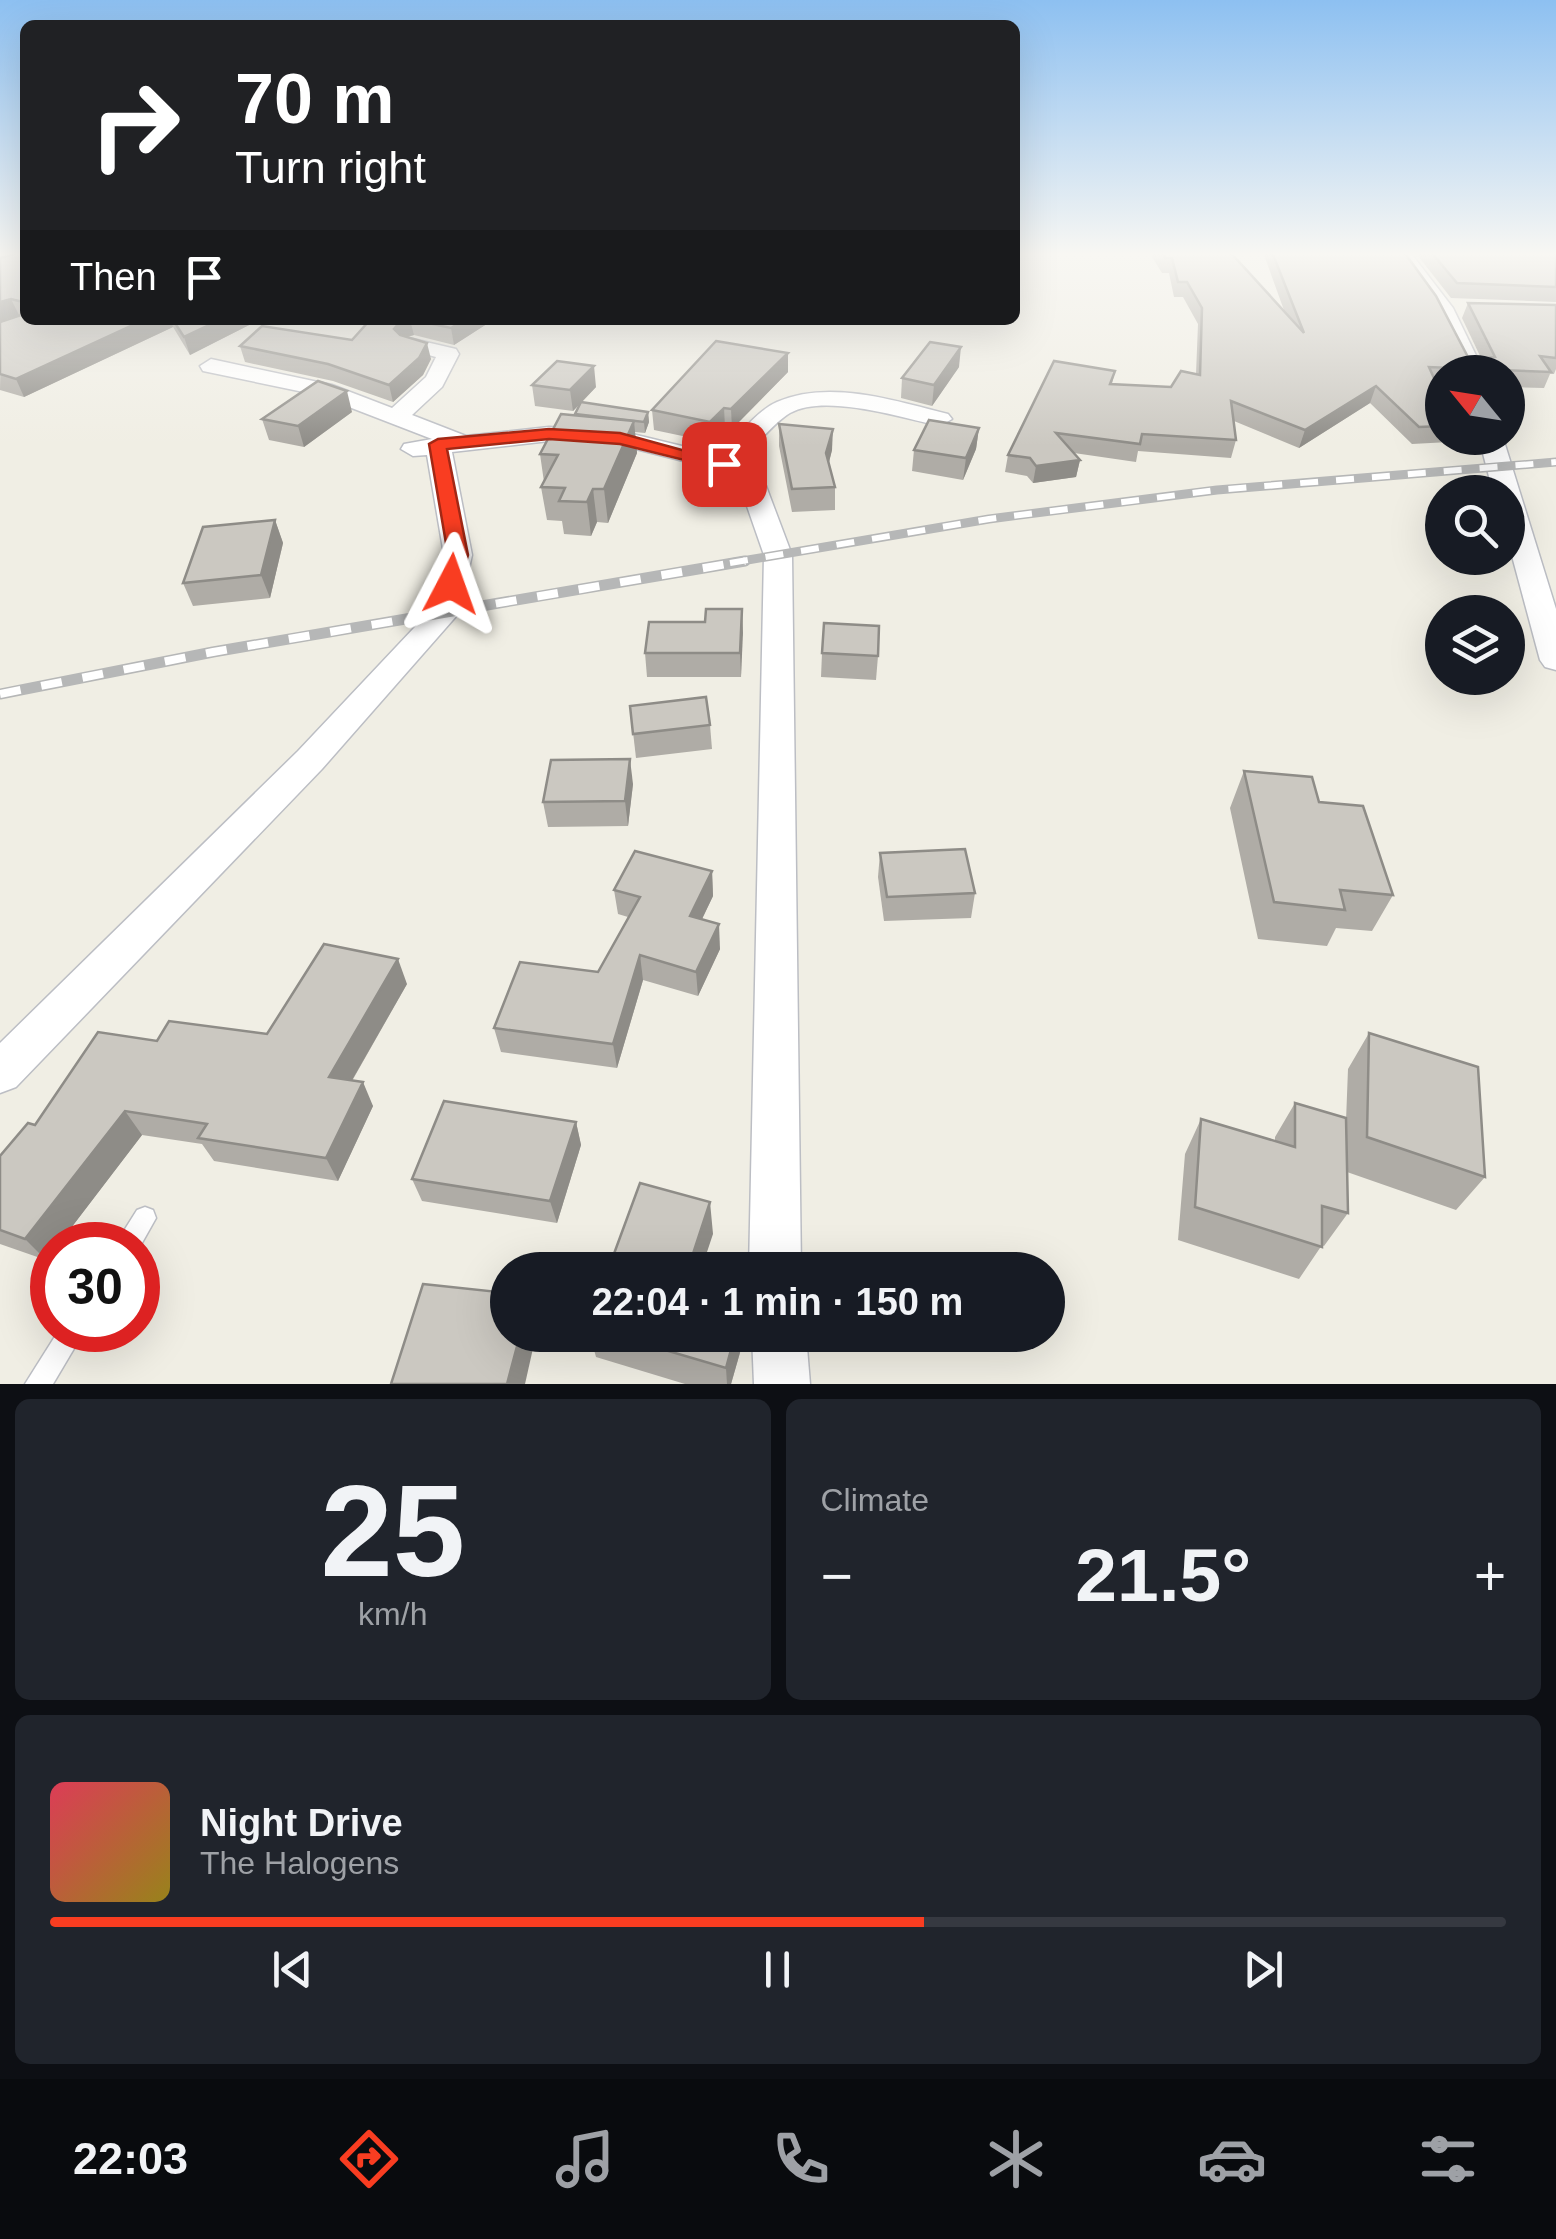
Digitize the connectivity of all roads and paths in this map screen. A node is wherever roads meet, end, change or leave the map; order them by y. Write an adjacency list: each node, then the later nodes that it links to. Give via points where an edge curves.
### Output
1 (1455, 317): 3 (street)
2 (412, 345): 5 (street, via 448,354 442,374)
3 (1467, 355)
4 (211, 366): 5 (street, via 324,390)
5 (395, 417): 7 (street)
6 (940, 419): 8 (street, via 842,400 792,404)
7 (436, 445): 8 (street, via 549,434 620,438); 11 (street, via 458,555 444,613 310,760)
8 (724, 464): 14 (street, via 753,486 778,555)
9 (1525, 555): 10 (street)
10 (1556, 660)
11 (0, 1073)
12 (144, 1218): 13 (lane)
13 (141, 1222)
14 (776, 1252)
15 (59, 1352): 17 (lane)
16 (780, 1352): 18 (street)
17 (38, 1384)
18 (782, 1384)

